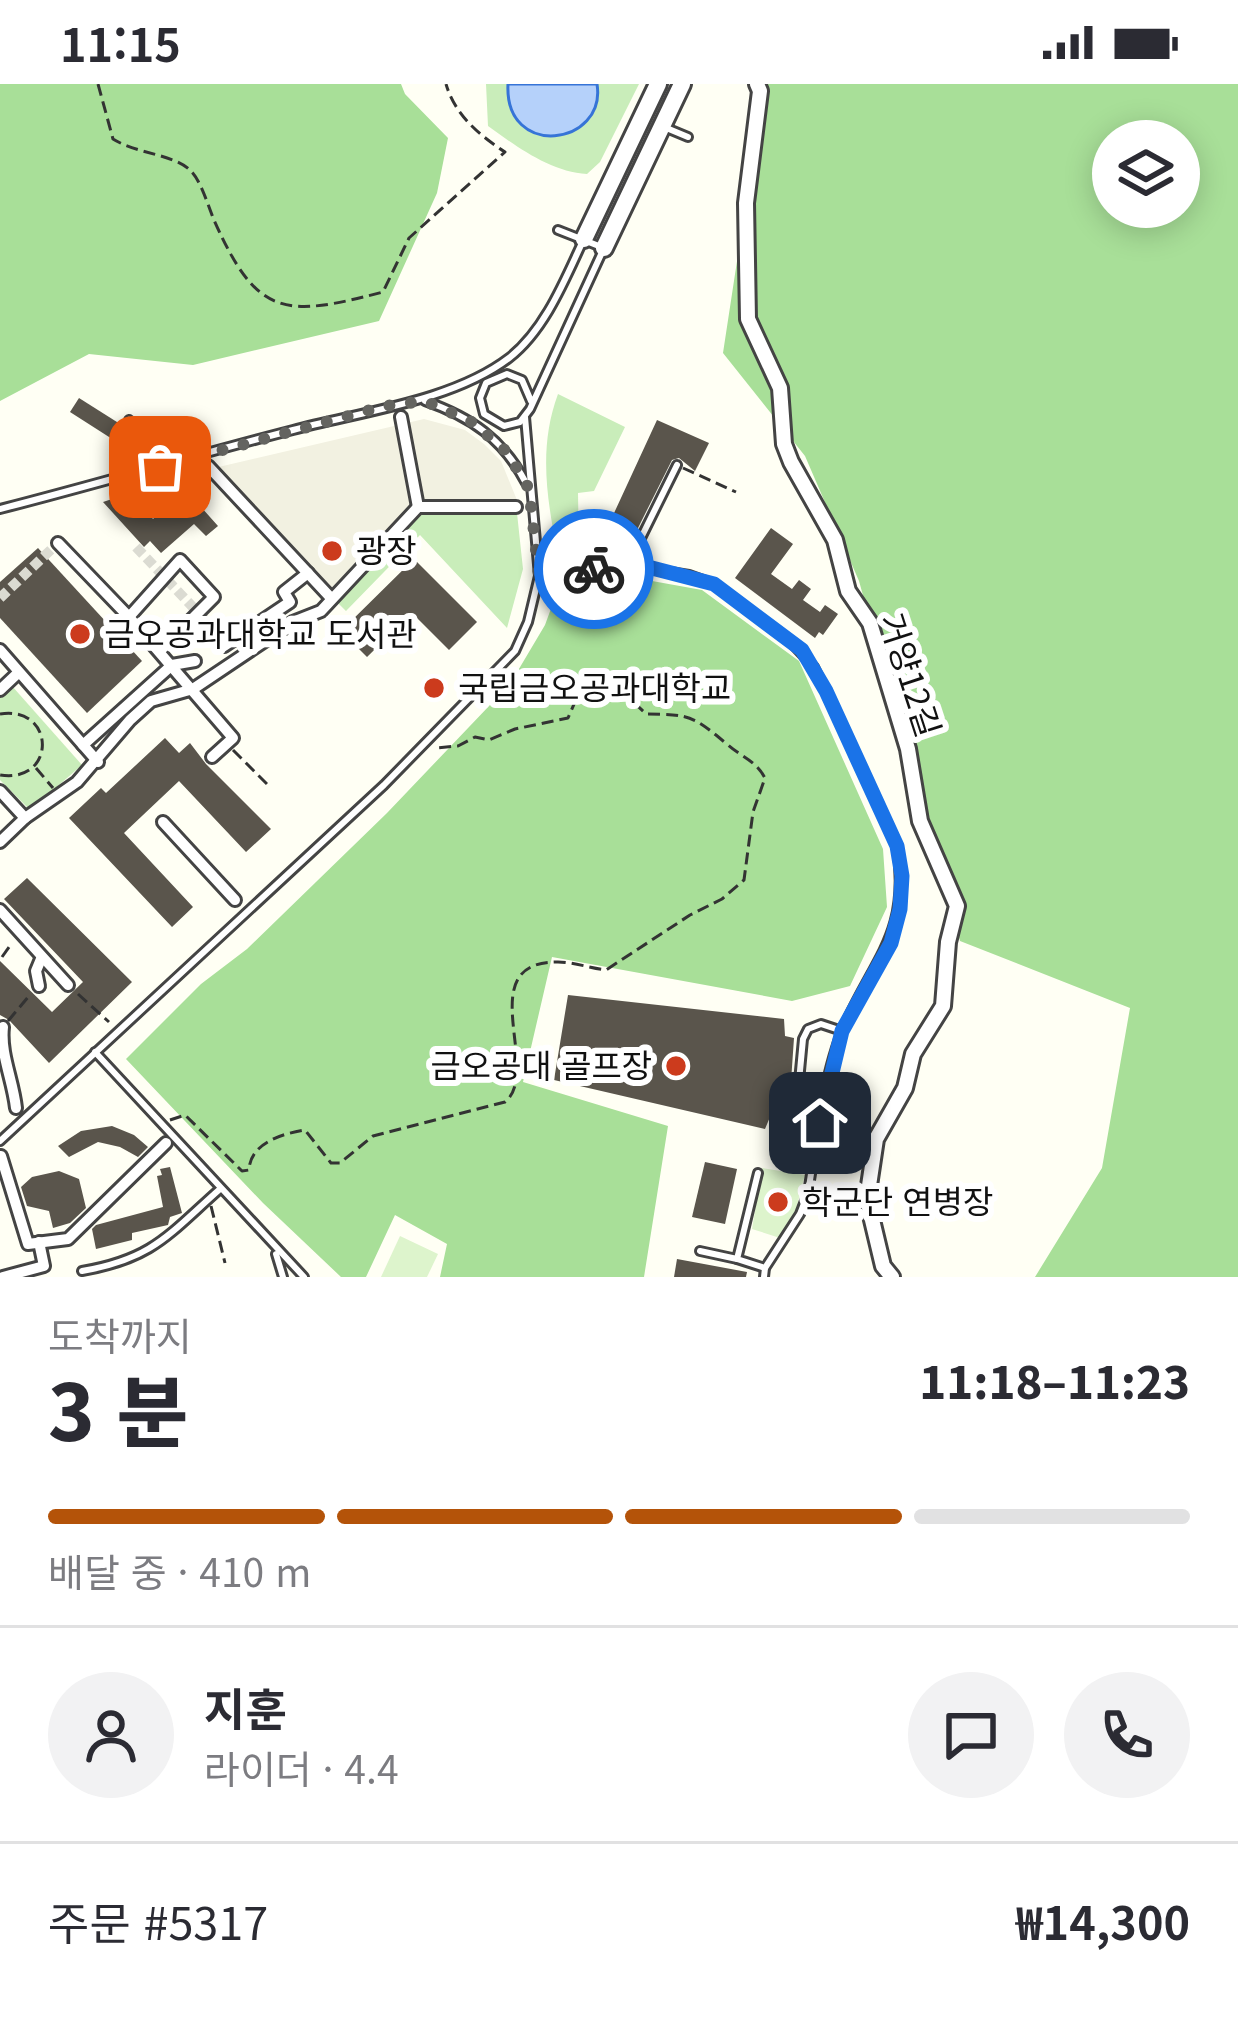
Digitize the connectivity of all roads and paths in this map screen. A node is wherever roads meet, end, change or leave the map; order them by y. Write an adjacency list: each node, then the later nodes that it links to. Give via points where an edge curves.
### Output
1 (98, 84): 2 (path, via 113,139 192,170 236,269 264,297 287,306 383,292 409,238 505,152 459,112)
2 (446, 84)
3 (658, 84): 9 (street)
4 (682, 84): 6 (street)
5 (757, 84): 89 (street, 거양12길, via 746,203 748,319 780,388 791,462 870,623 920,821 957,906 943,1006 876,1139 867,1199)
6 (663, 126): 7 (lane); 10 (street)
7 (688, 137)
8 (558, 230): 9 (lane)
9 (584, 239): 10 (lane); 11 (lane, via 545,314)
10 (604, 248): 14 (lane)
11 (508, 358): 12 (lane); 13 (lane)
12 (492, 378): 14 (lane, via 522,380); 18 (lane, via 480,398)
13 (425, 401): 15 (lane); 20 (lane)
14 (531, 401): 17 (lane)
15 (459, 414): 18 (lane); 23 (lane, via 507,452)
16 (401, 417): 25 (street)
17 (525, 417): 18 (lane, via 512,425); 23 (lane)
18 (489, 420)
19 (128, 421): 20 (lane)
20 (172, 464): 27 (lane)
21 (677, 465): 24 (path); 29 (lane)
22 (208, 466): 30 (street)
23 (529, 489): 31 (lane)
24 (736, 492)
25 (418, 507): 26 (street); 32 (street)
26 (516, 507)
27 (0, 509)
28 (58, 543): 33 (street)
29 (633, 566): 31 (lane); 67 (lane, via 714,584 802,650 897,846 900,909 891,943)
30 (308, 573): 32 (street); 34 (street, via 284,592 290,602)
31 (539, 576): 68 (lane, via 515,651 384,785)
32 (331, 598): 36 (street)
33 (129, 617): 38 (street); 38 (street, via 180,560 214,597)
34 (240, 636): 35 (street); 36 (street)
35 (224, 646)
36 (252, 649): 42 (street)
37 (0, 650): 41 (street)
38 (160, 652): 40 (street)
39 (195, 661): 40 (street)
40 (172, 665): 42 (street); 46 (street)
41 (18, 673): 43 (street); 46 (street)
42 (193, 689): 45 (street, via 233,737); 49 (street, via 151,701)
43 (0, 690)
44 (0, 713): 50 (path, via 22,714 38,728 42,749)
45 (227, 743): 48 (street); 52 (path)
46 (83, 746): 49 (street)
47 (435, 748): 70 (path, via 568,718 584,681 596,678 646,713 711,726 765,778 744,880 606,970 559,962 522,976 511,1001 518,1081 505,1102 373,1136 340,1162 331,1163 304,1130 294,1131 254,1150 242,1171 185,1115)
48 (212, 757)
49 (98, 762): 54 (street)
50 (34, 766): 51 (path, via 20,776); 54 (path)
51 (0, 775)
52 (270, 787)
53 (0, 790): 55 (street)
54 (58, 794): 55 (street)
55 (25, 818): 57 (street)
56 (163, 822): 58 (street)
57 (0, 842)
58 (235, 900)
59 (0, 910): 60 (street)
60 (11, 923): 61 (path, via 12,944); 62 (street)
61 (2, 957)
62 (41, 959): 63 (street); 64 (street)
63 (68, 985): 65 (path)
64 (38, 986): 66 (path)
65 (109, 1022)
66 (3, 1027): 69 (street, via 0,1048)
67 (842, 1031): 71 (lane, via 808,1029 796,1113); 85 (lane, via 808,1193)
68 (95, 1052): 72 (lane); 76 (lane)
69 (16, 1108)
70 (169, 1121)
71 (777, 1125)
72 (2, 1137)
73 (166, 1143): 78 (street, via 68,1239)
74 (1, 1156): 78 (street, via 28,1244)
75 (758, 1173): 81 (lane)
76 (220, 1189): 77 (lane); 79 (lane)
77 (209, 1199): 82 (path); 83 (lane, via 157,1246 124,1264)
78 (39, 1242): 84 (street)
79 (275, 1250): 87 (lane); 88 (lane)
80 (700, 1251): 81 (lane)
81 (737, 1259): 85 (lane)
82 (225, 1263)
83 (82, 1271)
84 (46, 1272): 86 (street)
85 (765, 1273)
86 (4, 1277)
87 (283, 1277)
88 (304, 1277)
89 (892, 1277)

